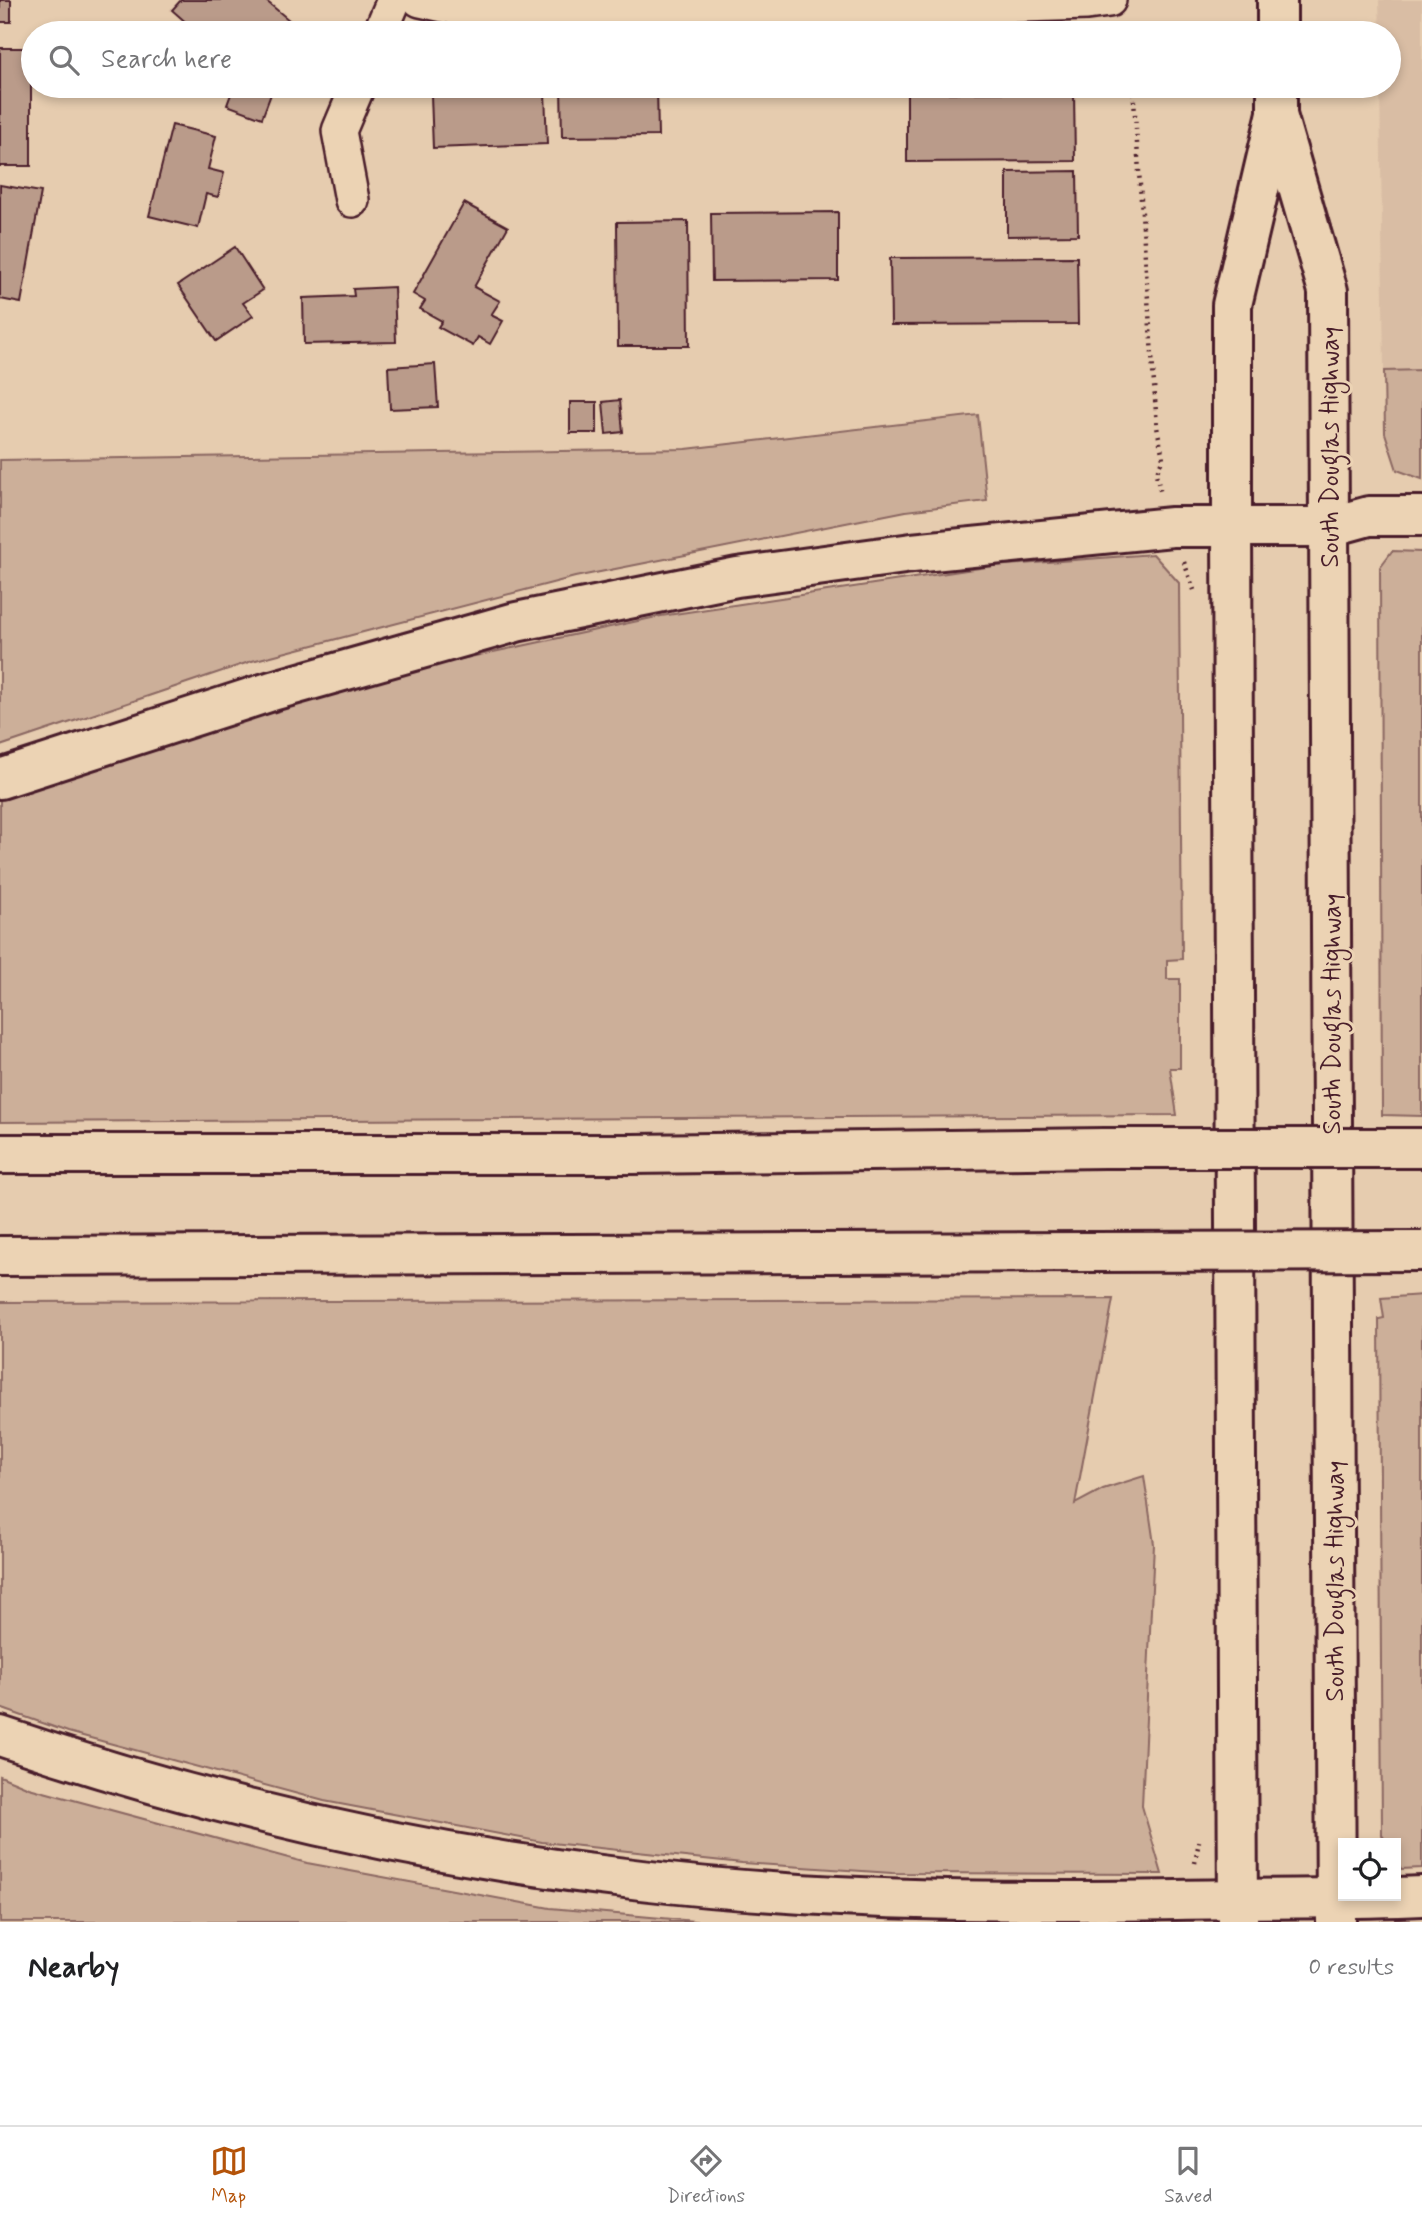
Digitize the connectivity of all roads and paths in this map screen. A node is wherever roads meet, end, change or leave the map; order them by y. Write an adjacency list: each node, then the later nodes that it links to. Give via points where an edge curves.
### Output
1 (394, 0): 6 (street)
2 (420, 0): 5 (street, via 511,13)
3 (1109, 0): 5 (street, via 1087,4)
4 (1277, 0): 7 (main road)
5 (868, 5)
6 (385, 21)
7 (1277, 21)
8 (353, 98): 11 (street, via 340,131)
9 (1134, 98): 12 (path, via 1163,458 1156,474)
10 (1277, 99): 14 (main road, South Douglas Highway, via 1232,305); 15 (main road, South Douglas Highway, via 1328,291)
11 (352, 200)
12 (1160, 492)
13 (1422, 516): 15 (main road, via 1369,516)
14 (1232, 527): 15 (main road); 16 (main road, via 1172,527 912,553 737,578 516,622 272,691); 24 (main road, South Douglas Highway)
15 (1329, 527): 23 (main road, South Douglas Highway)
16 (0, 779)
17 (1422, 1147): 18 (main road, bridge)
18 (0, 1154)
19 (1422, 1251): 20 (main road, bridge)
20 (0, 1256)
21 (0, 1736): 24 (main road, via 264,1812 459,1853 640,1880 833,1896)
22 (1422, 1896): 23 (main road)
23 (1336, 1910): 24 (main road)
24 (1238, 1911)

